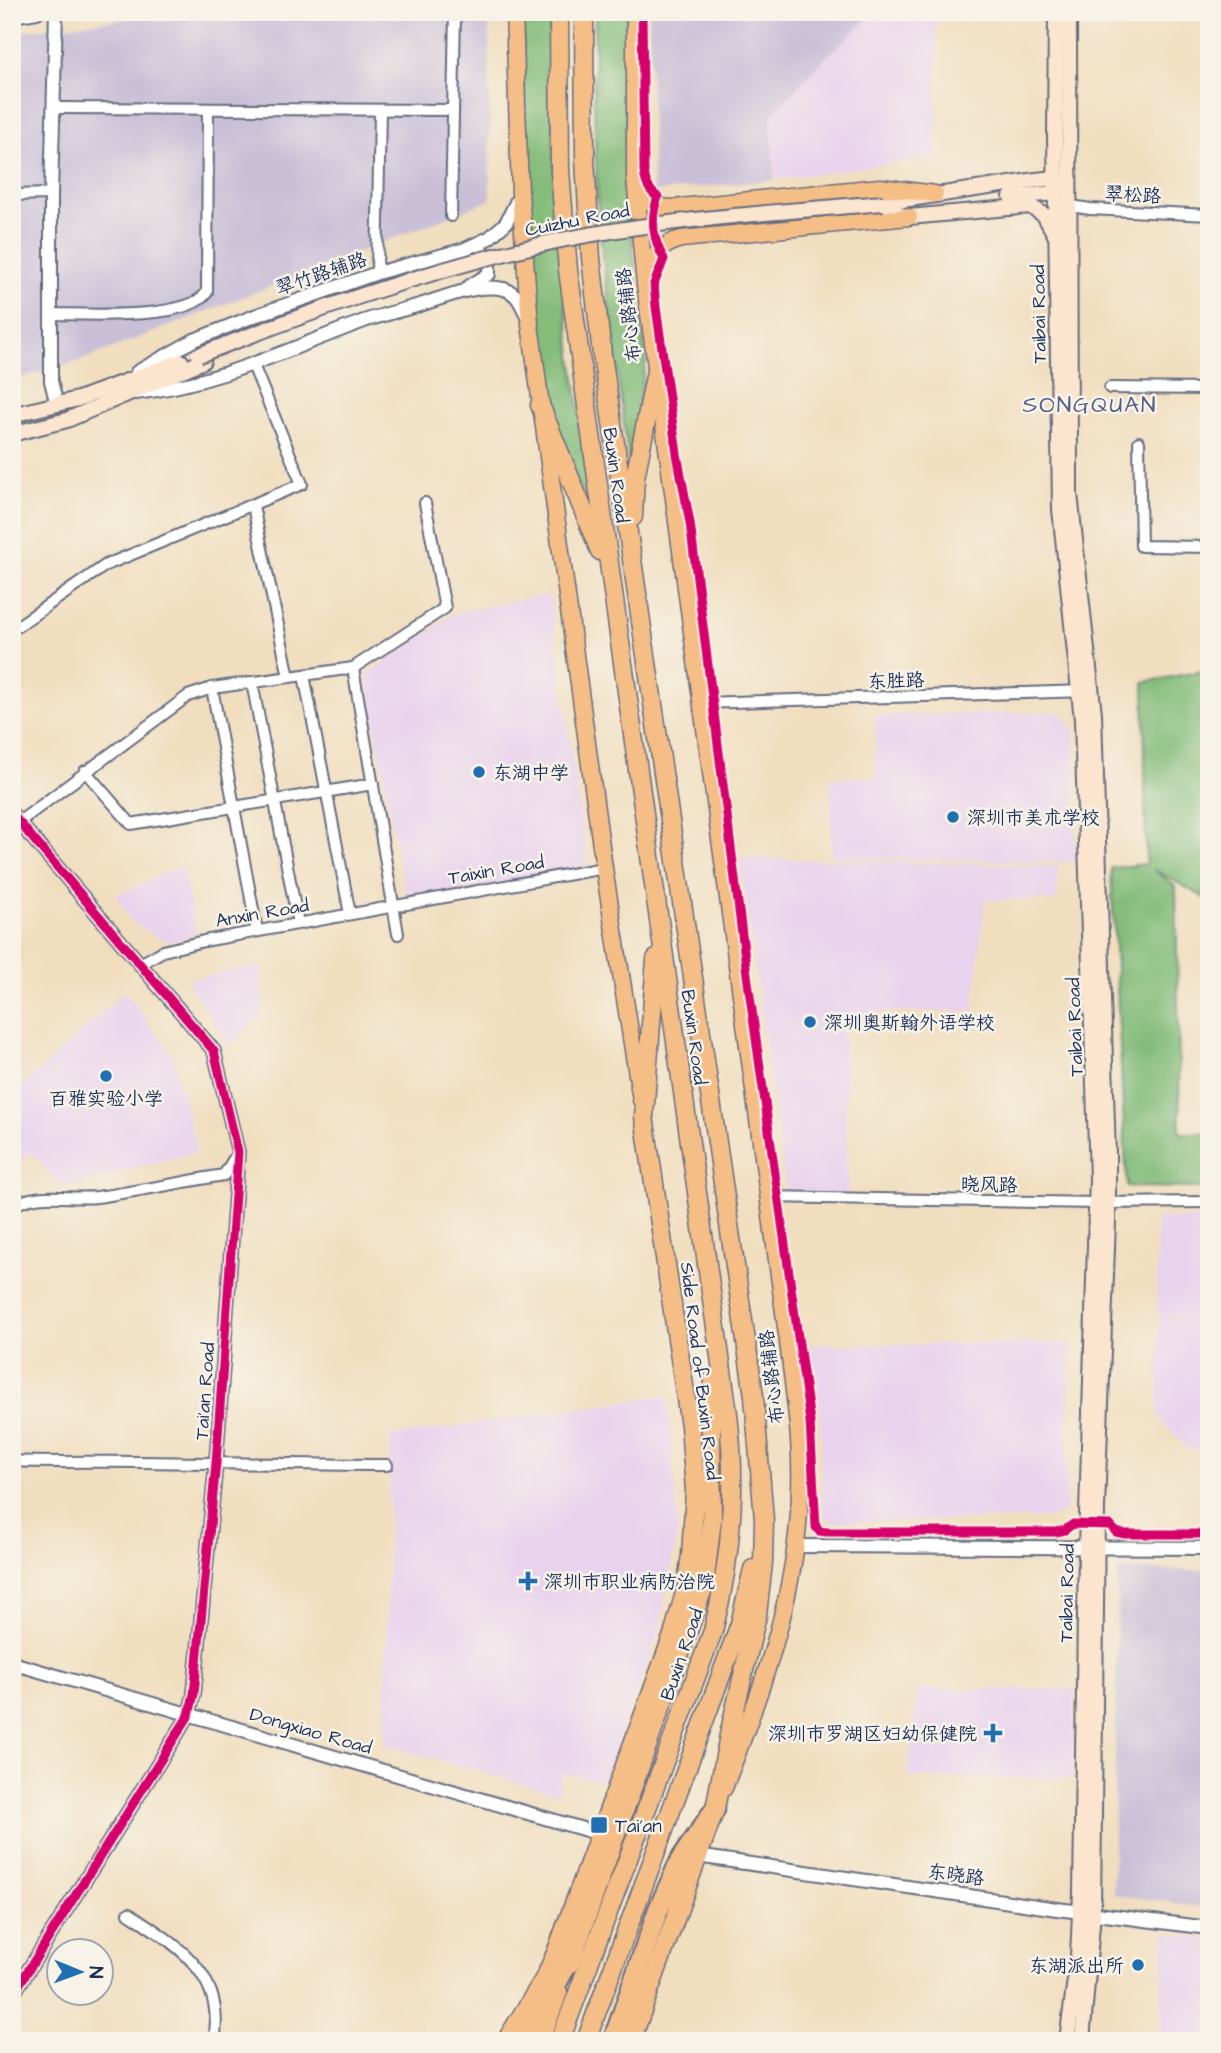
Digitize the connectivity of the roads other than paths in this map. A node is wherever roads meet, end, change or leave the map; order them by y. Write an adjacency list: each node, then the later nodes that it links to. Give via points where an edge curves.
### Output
1 (37, 12): 10 (street)
2 (56, 12): 11 (street)
3 (455, 12): 14 (street)
4 (514, 12): 16 (main road)
5 (559, 12): 48 (highway, Buxin Road, via 565,241)
6 (584, 12): 47 (highway, Buxin Road, via 585,160 592,258)
7 (635, 12): 15 (main road, 布心路辅路)
8 (1056, 12): 17 (main road, Taibai Road)
9 (1069, 12): 17 (main road, Taibai Road)
10 (12, 16)
11 (54, 108): 12 (street); 18 (street)
12 (208, 109): 13 (street); 32 (street, via 207,292 203,299 157,312)
13 (380, 110): 14 (street); 29 (street)
14 (453, 110): 24 (street)
15 (635, 178): 22 (main road, via 646,200); 30 (main road, 布心路辅路)
16 (520, 193): 28 (street, 翠竹路辅路, via 503,226); 33 (main road)
17 (1061, 193): 19 (main road, Cuizhu Road); 21 (main road, Cuizhu Road); 23 (street, 翠松路, via 1090,209); 27 (main road, Taibai Road); 55 (main road, Taibai Road, via 1070,502)
18 (51, 194): 20 (street); 32 (street)
19 (935, 194): 21 (main road, Cuizhu Road); 22 (main road, via 880,187)
20 (12, 195)
21 (883, 206): 25 (main road, Cuizhu Road); 36 (main road, Cuizhu Road, bridge, via 650,234 449,275 332,310)
22 (671, 208): 26 (main road, via 662,214 661,229 668,237)
23 (1209, 215)
24 (451, 216)
25 (909, 217): 26 (main road); 27 (main road, Cuizhu Road, via 1030,206 1051,223)
26 (681, 239): 30 (main road, via 656,256 646,272)
27 (1057, 243): 55 (main road, Taibai Road, via 1060,509)
28 (465, 249): 29 (street, 翠竹路辅路); 31 (street, via 484,252 491,269)
29 (377, 273): 36 (street, 翠竹路辅路, via 194,340)
30 (645, 285): 35 (main road, 布心路辅路)
31 (458, 293): 33 (street, via 505,289 517,296); 34 (street, via 366,320)
32 (51, 314): 39 (street, via 51,381)
33 (530, 324): 40 (main road)
34 (253, 365): 36 (street, via 169,390); 45 (street, via 302,484)
35 (656, 371): 47 (highway, via 635,478); 56 (main road, 布心路辅路)
36 (124, 388): 39 (main road, Cuizhu Road); 42 (main road, Cuizhu Road, via 67,420)
37 (1110, 388): 38 (street)
38 (1209, 389)
39 (57, 405): 41 (main road, Cuizhu Road)
40 (540, 405): 48 (highway); 63 (main road)
41 (12, 415)
42 (12, 433)
43 (1139, 442): 46 (street, via 1141,546)
44 (425, 503): 50 (street, via 445,608)
45 (253, 506): 49 (street, via 106,565); 52 (street)
46 (1209, 547)
47 (631, 559): 81 (highway, Buxin Road, via 754,1396)
48 (610, 576): 67 (highway, Buxin Road)
49 (12, 630)
50 (354, 668): 51 (street); 58 (street)
51 (304, 675): 52 (street); 59 (street)
52 (289, 677): 53 (street)
53 (252, 682): 54 (street); 60 (street)
54 (212, 688): 57 (street, via 177,702); 61 (street)
55 (1086, 691): 56 (street, 东胜路); 75 (main road, Taibai Road, via 1096,1119)
56 (701, 703): 73 (main road, 布心路辅路)
57 (85, 771): 61 (street, via 131,824); 62 (street)
58 (373, 784): 59 (street); 64 (street)
59 (327, 791): 60 (street); 65 (street)
60 (275, 800): 61 (street); 66 (street)
61 (234, 807): 68 (street)
62 (15, 818): 70 (street, Tai'an Road)
63 (604, 867): 64 (street, Taixin Road); 71 (main road)
64 (394, 906): 65 (street, Anxin Road); 69 (street)
65 (350, 914): 66 (street, Anxin Road)
66 (298, 923): 68 (street, Anxin Road)
67 (659, 924): 71 (highway, Side Road of Buxin Road); 77 (highway, Buxin Road)
68 (257, 931): 70 (street, Anxin Road, via 173,948)
69 (398, 934)
70 (140, 964): 72 (street, Tai'an Road, via 214,1051)
71 (644, 1116): 88 (highway, Side Road of Buxin Road, via 690,1426 693,1541 673,1634)
72 (238, 1152): 76 (street, via 224,1175 95,1197 36,1198); 79 (street, Tai'an Road)
73 (768, 1197): 75 (street, 晓风路); 82 (main road, 布心路辅路, via 800,1448)
74 (1209, 1202): 75 (street, 晓风路)
75 (1103, 1203): 83 (main road, Taibai Road)
76 (12, 1207)
77 (716, 1332): 93 (highway, via 710,1431 712,1518 704,1587); 99 (highway, Buxin Road, via 733,1493 731,1541 720,1604 704,1658)
78 (12, 1461): 79 (street)
79 (216, 1463): 80 (street); 86 (street, Tai'an Road)
80 (387, 1465)
81 (760, 1476): 87 (highway, Buxin Road, via 764,1545 760,1596); 100 (highway, Buxin Road, via 756,1546 740,1625)
82 (795, 1546): 83 (street); 87 (main road, 布心路辅路, via 784,1609 765,1674)
83 (1091, 1547): 84 (street); 90 (main road, Taibai Road)
84 (1209, 1548)
85 (12, 1663): 86 (street, Dongxiao Road)
86 (189, 1715): 88 (street, Dongxiao Road); 94 (street, Tai'an Road)
87 (715, 1810): 89 (highway); 101 (highway, via 681,1858)
88 (600, 1834): 96 (highway, Side Road of Buxin Road, via 546,1976)
89 (697, 1856): 90 (street, 东晓路); 102 (highway)
90 (1087, 1912): 92 (street, 东晓路); 103 (main road, Taibai Road); 104 (main road, Taibai Road)
91 (129, 1913): 95 (street, via 195,1962 212,1991 217,2022)
92 (1209, 1928)
93 (575, 1949): 97 (highway); 98 (highway)
94 (12, 1996)
95 (214, 2041)
96 (506, 2041)
97 (522, 2041)
98 (540, 2041)
99 (560, 2041)
100 (586, 2041)
101 (612, 2041)
102 (631, 2041)
103 (1067, 2041)
104 (1082, 2041)

